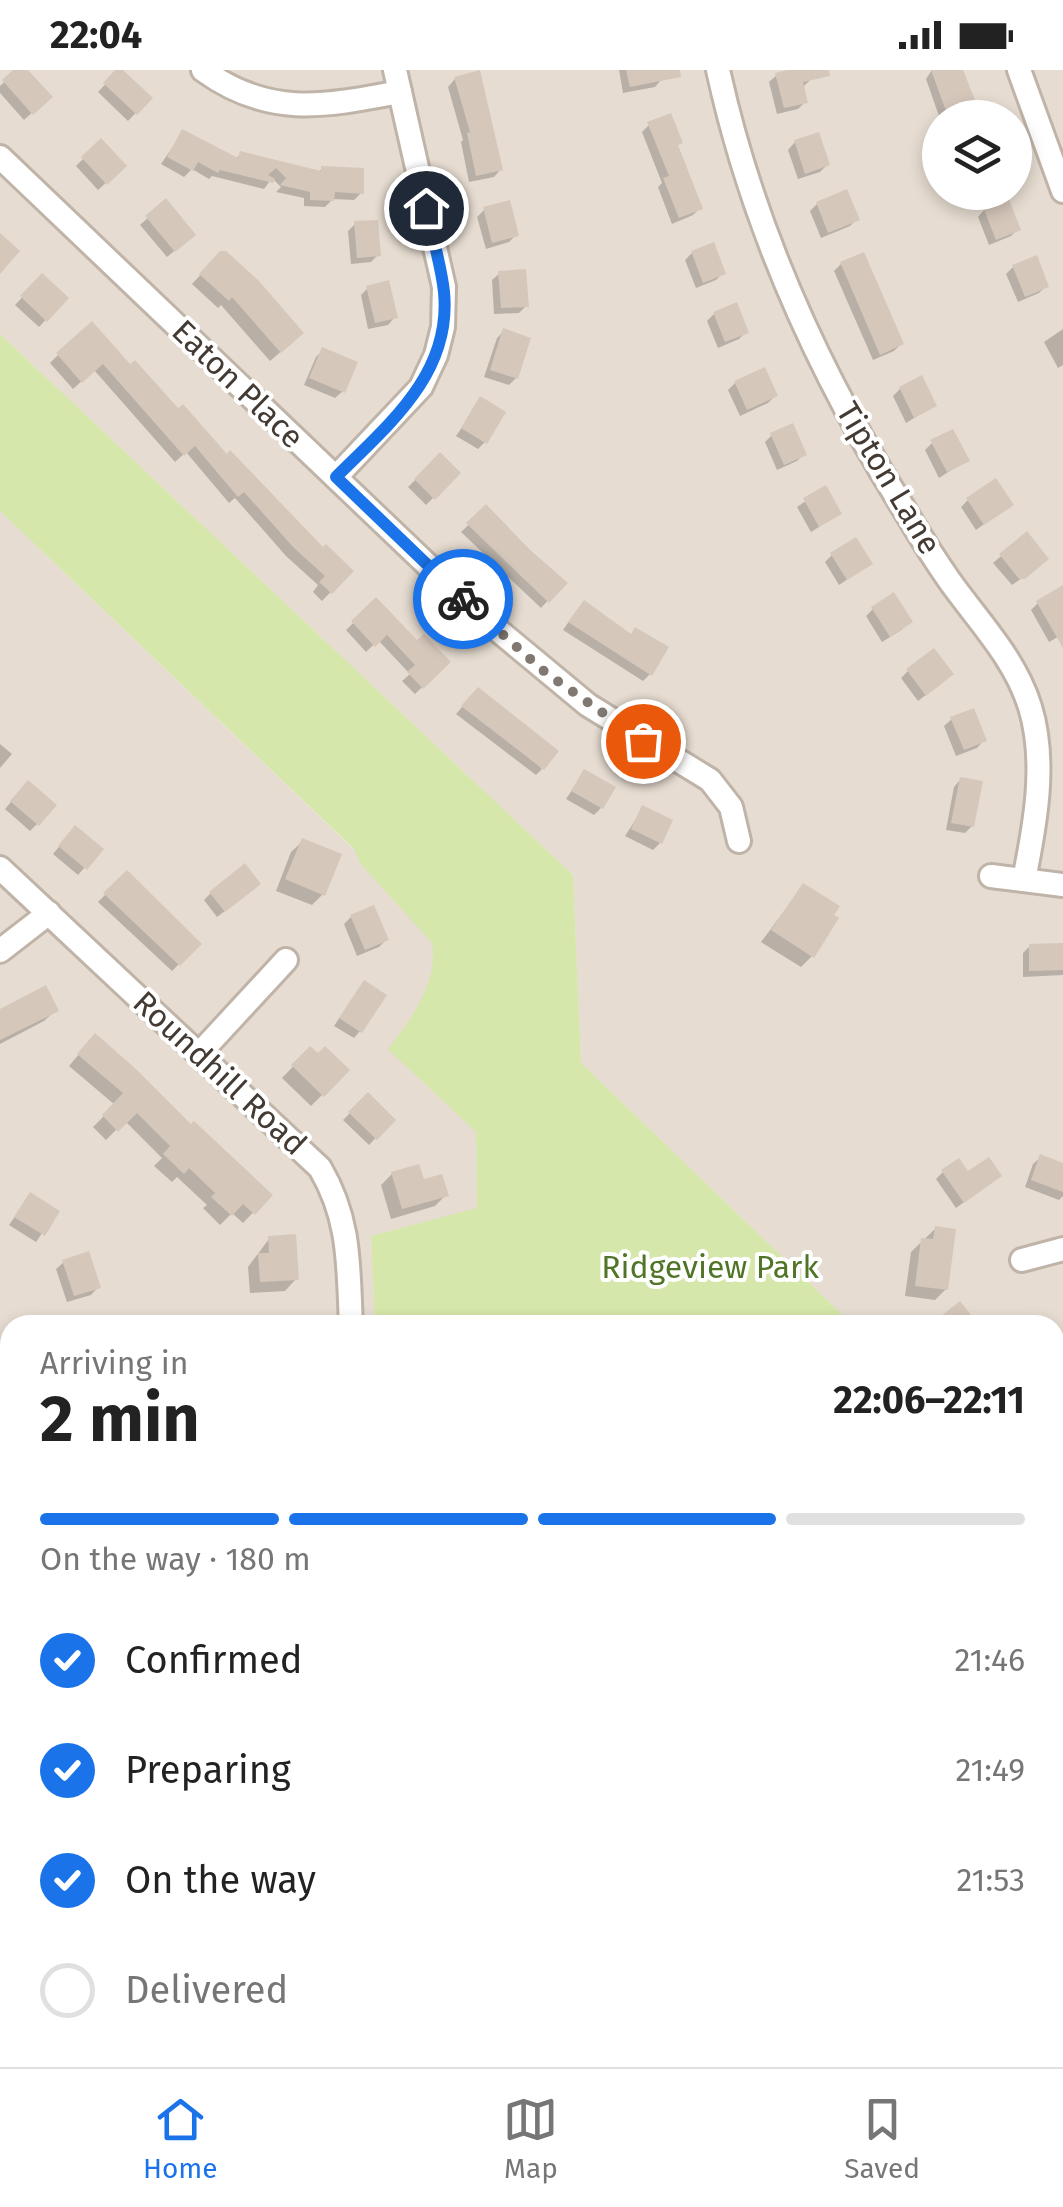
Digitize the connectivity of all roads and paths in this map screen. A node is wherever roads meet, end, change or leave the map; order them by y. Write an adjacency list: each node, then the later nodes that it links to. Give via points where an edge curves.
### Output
1 (202, 70): 4 (street, via 239,92 285,104 330,105)
2 (718, 70): 11 (street, Tipton Lane, via 768,234 830,378 902,507 1004,652 1026,695 1039,768)
3 (1018, 70): 6 (street)
4 (397, 81): 7 (street, via 444,286 443,327 421,387)
5 (0, 158): 7 (street, Eaton Place)
6 (1063, 192)
7 (336, 477): 8 (street, Eaton Place, via 546,673 618,726 710,780 731,807)
8 (740, 842)
9 (0, 868): 13 (street, Roundhill Road)
10 (990, 876): 11 (street)
11 (1024, 880): 12 (street)
12 (1063, 885)
13 (49, 913): 14 (street); 16 (street, Roundhill Road)
14 (0, 951)
15 (286, 960): 16 (street)
16 (200, 1053): 19 (street, Roundhill Road, via 310,1156 333,1190 346,1236)
17 (1063, 1249): 18 (street)
18 (1022, 1260)
19 (350, 1315)

